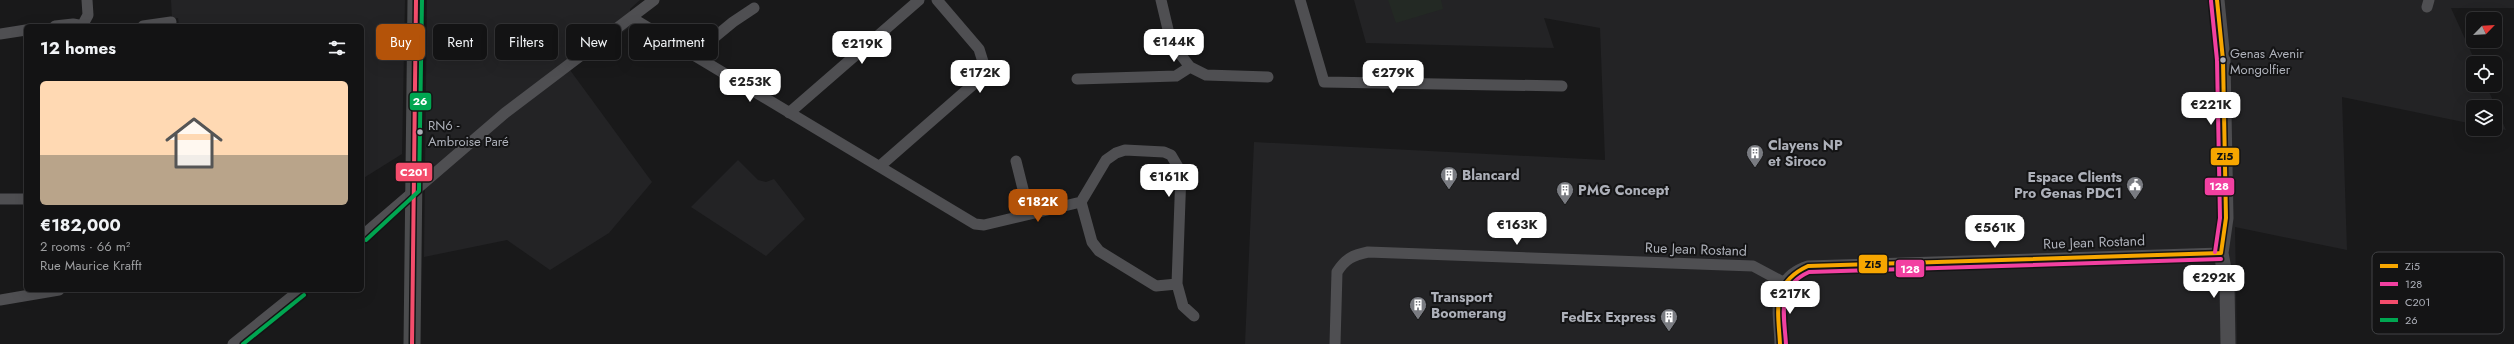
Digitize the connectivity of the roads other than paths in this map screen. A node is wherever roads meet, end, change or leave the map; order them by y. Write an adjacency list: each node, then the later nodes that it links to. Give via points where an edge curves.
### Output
1 (87, 0): 12 (street, via 88,15)
2 (416, 0): 26 (main road)
3 (654, 0): 10 (street)
4 (919, 0): 23 (street)
5 (937, 0): 25 (street, via 979,49 984,65 976,82)
6 (1161, 0): 19 (street, via 1171,42)
7 (1300, 0): 22 (street, via 1324,82)
8 (2217, 0): 32 (street, via 2223,60 2226,218)
9 (754, 8): 17 (street)
10 (632, 18): 14 (street); 26 (street, via 505,113)
11 (171, 22): 13 (street)
12 (84, 24)
13 (157, 24)
14 (642, 24)
15 (24, 30): 16 (street)
16 (0, 34)
17 (718, 35)
18 (700, 60): 23 (street)
19 (1190, 67): 20 (street, via 1206,75); 21 (street, via 1176,76)
20 (1268, 77)
21 (1077, 79)
22 (1562, 86)
23 (789, 113): 25 (street)
24 (1016, 161): 30 (street)
25 (880, 166): 30 (street, via 975,224 984,225)
26 (413, 190): 31 (street); 40 (main road)
27 (0, 199): 28 (street)
28 (24, 199)
29 (1081, 202): 30 (street); 34 (street, via 1092,242 1099,251 1156,286); 34 (street, via 1106,160 1116,153 1124,150 1164,152 1170,155 1181,172)
30 (1029, 213)
31 (364, 234)
32 (2221, 253): 33 (street, Rue Jean Rostand, via 1808,266 1794,271); 43 (street, via 2227,285)
33 (1783, 282): 41 (street, Rue Jean Rostand, via 1753,266 1368,252 1352,256 1342,263 1337,272); 42 (street, via 1779,290)
34 (1178, 284): 38 (street, via 1183,306)
35 (47, 292): 37 (street)
36 (298, 292): 39 (street)
37 (0, 300)
38 (1194, 316)
39 (233, 344)
40 (412, 344)
41 (1335, 344)
42 (1780, 344)
43 (2228, 344)

